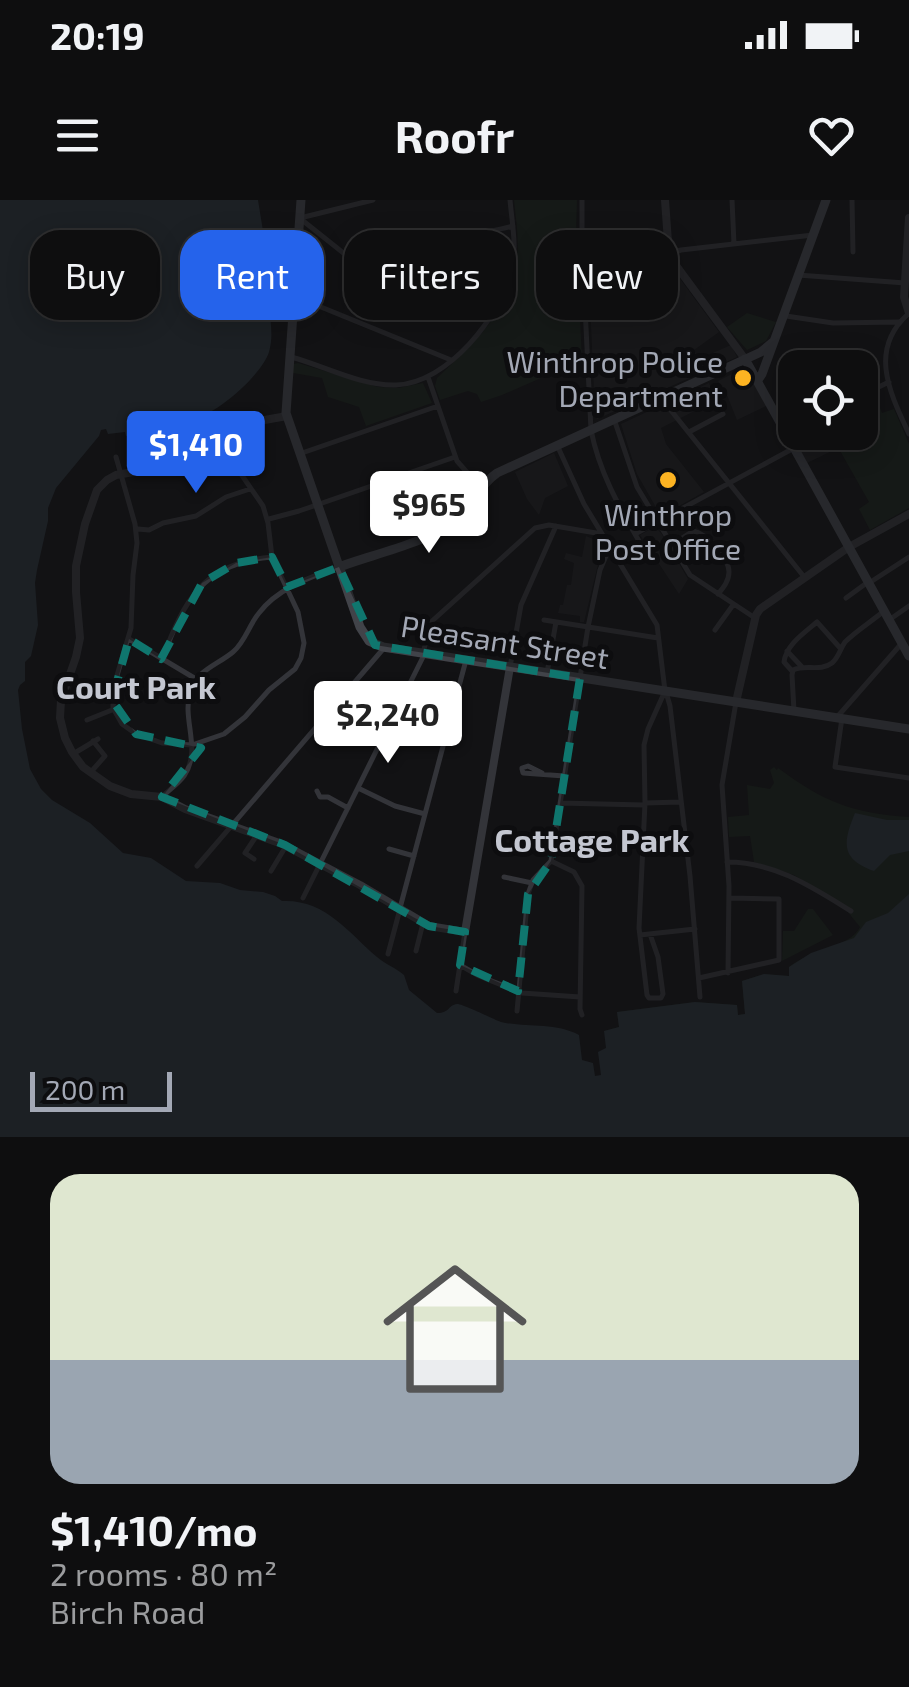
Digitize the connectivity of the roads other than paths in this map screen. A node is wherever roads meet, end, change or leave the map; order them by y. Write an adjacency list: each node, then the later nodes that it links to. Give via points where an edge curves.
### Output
1 (301, 200): 9 (main road, Pleasant Street)
2 (373, 200): 9 (street)
3 (510, 200): 11 (street)
4 (582, 200): 44 (street)
5 (665, 200): 15 (street)
6 (732, 200): 17 (street)
7 (826, 200): 16 (main road)
8 (852, 200): 19 (street)
9 (300, 218): 12 (main road, Pleasant Street); 20 (street)
10 (909, 218): 23 (street)
11 (513, 226): 13 (street); 14 (street)
12 (299, 230)
13 (498, 230)
14 (513, 230)
15 (667, 230)
16 (813, 236): 17 (street); 22 (main road)
17 (734, 244): 18 (street)
18 (678, 251)
19 (853, 252)
20 (344, 255)
21 (678, 267): 32 (street)
22 (798, 275): 23 (street); 26 (main road)
23 (905, 283): 25 (street)
24 (324, 308): 33 (street)
25 (909, 313): 29 (street)
26 (783, 316): 29 (street); 30 (main road)
27 (292, 320): 31 (main road, Pleasant Street)
28 (488, 320): 33 (street)
29 (900, 322): 36 (street, via 886,350)
30 (773, 342): 32 (main road); 35 (main road)
31 (290, 357): 34 (street, via 378,384); 42 (main road, Pleasant Street)
32 (746, 359): 35 (main road); 38 (main road)
33 (451, 360): 34 (street)
34 (428, 377): 39 (street)
35 (758, 380): 40 (main road)
36 (888, 382): 37 (street); 46 (street)
37 (878, 387)
38 (661, 398): 43 (main road); 45 (street)
39 (438, 406): 51 (street); 53 (street)
40 (778, 410)
41 (723, 414): 45 (street)
42 (286, 416): 47 (street, via 242,424); 51 (main road, Pleasant Street)
43 (614, 419): 44 (main road); 61 (street, via 635,482)
44 (591, 430): 48 (main road); 66 (street, via 610,490)
45 (688, 432): 55 (street)
46 (909, 434)
47 (206, 446): 54 (street, via 169,464); 57 (street)
48 (557, 446): 56 (main road); 65 (street)
49 (790, 450): 55 (street)
50 (795, 450): 70 (main road)
51 (299, 454): 58 (main road, Pleasant Street)
52 (116, 457): 54 (street)
53 (455, 457): 56 (street); 58 (street)
54 (121, 474): 63 (street); 112 (street, via 94,495 79,550 79,647 60,710)
55 (729, 483): 61 (street); 75 (street)
56 (480, 487): 74 (main road, via 444,529)
57 (250, 490): 60 (street); 64 (street)
58 (317, 504): 60 (street); 74 (main road, Pleasant Street)
59 (909, 514): 70 (street)
60 (268, 519): 73 (street)
61 (658, 521): 66 (street); 67 (street)
62 (556, 526): 65 (street); 94 (street, via 533,529 432,622); 99 (street, via 520,605)
63 (136, 528): 64 (street); 68 (street)
64 (149, 530): 68 (street)
65 (602, 534): 69 (street)
66 (637, 538): 71 (street)
67 (672, 545): 78 (street, via 691,576); 78 (street, via 693,531 707,537 728,568)
68 (137, 547): 89 (street)
69 (610, 548): 71 (street); 86 (street)
70 (850, 548): 75 (street); 76 (main road)
71 (615, 556): 88 (street)
72 (909, 556): 76 (street)
73 (272, 557): 77 (street); 96 (street, via 232,564 202,583 180,614)
74 (339, 566): 77 (street); 91 (main road, Pleasant Street, via 364,634)
75 (805, 578): 83 (street)
76 (869, 582): 79 (street); 82 (main road)
77 (287, 588): 103 (street, via 263,608 235,650); 111 (street, via 304,633 297,666 233,728)
78 (718, 594): 80 (street)
79 (846, 598)
80 (733, 605): 83 (street); 87 (street)
81 (909, 606): 82 (street)
82 (887, 616): 90 (main road); 92 (street)
83 (756, 618): 105 (street)
84 (544, 620): 85 (street)
85 (556, 622): 86 (street); 100 (street)
86 (588, 626): 88 (street); 102 (street)
87 (715, 630)
88 (658, 638): 104 (street)
89 (128, 639): 96 (street); 106 (street)
90 (902, 643): 95 (main road); 108 (street)
91 (385, 647): 94 (main road, Pleasant Street); 125 (street)
92 (841, 649): 93 (street, via 816,622); 98 (street, via 829,665)
93 (787, 651): 98 (street); 101 (street, via 783,660)
94 (424, 654): 97 (main road, Pleasant Street); 117 (street)
95 (909, 656)
96 (162, 660): 103 (street)
97 (466, 660): 99 (main road, Pleasant Street); 124 (street)
98 (802, 666): 101 (street)
99 (510, 667): 100 (main road, Pleasant Street); 144 (street)
100 (547, 672): 102 (main road, Pleasant Street)
101 (792, 672): 107 (street)
102 (580, 678): 104 (main road, Pleasant Street); 115 (street)
103 (196, 679): 111 (street, via 188,706)
104 (665, 691): 105 (main road, Pleasant Street); 120 (street); 122 (street, via 645,739)
105 (736, 702): 107 (main road, Pleasant Street); 132 (street, via 722,785)
106 (113, 710): 109 (street); 111 (street, via 136,734)
107 (794, 711): 108 (main road, Pleasant Street)
108 (839, 718): 110 (main road, Pleasant Street); 116 (street, via 835,766)
109 (87, 720)
110 (909, 729)
111 (192, 745): 118 (street, via 184,775)
112 (73, 754): 113 (street); 113 (street, via 96,740 104,756)
113 (90, 773): 118 (street, via 122,791)
114 (542, 773): 115 (street)
115 (564, 776): 121 (street)
116 (909, 778)
117 (358, 788): 123 (street); 124 (street)
118 (162, 797): 125 (street)
119 (328, 798): 123 (street)
120 (681, 802): 122 (street); 143 (street)
121 (560, 803): 122 (street); 131 (street)
122 (644, 804): 146 (street)
123 (348, 808): 133 (street)
124 (425, 814): 129 (street)
125 (232, 826): 126 (street); 134 (street)
126 (257, 835): 127 (street); 130 (street, via 245,853)
127 (286, 846): 133 (street); 135 (street)
128 (388, 849): 129 (street)
129 (414, 856): 140 (street)
130 (254, 859)
131 (552, 861): 137 (street); 154 (street, via 572,870 582,886)
132 (728, 862): 139 (street); 141 (street, via 790,874)
133 (320, 864): 138 (street); 140 (street)
134 (197, 866)
135 (271, 871)
136 (504, 877): 137 (street)
137 (532, 883): 153 (street)
138 (303, 898)
139 (730, 898): 150 (street); 150 (street, via 779,899 779,960)
140 (400, 909): 142 (street); 148 (street)
141 (851, 911)
142 (423, 923): 144 (street); 147 (street)
143 (695, 930): 145 (street); 151 (street)
144 (465, 932): 149 (street)
145 (650, 934): 146 (street); 146 (street, via 663,994 657,1000 647,995)
146 (640, 935)
147 (416, 951)
148 (388, 954)
149 (460, 965): 152 (street); 153 (street)
150 (728, 973): 151 (street)
151 (698, 978): 155 (street)
152 (456, 991)
153 (518, 992): 154 (street); 156 (street)
154 (580, 997): 157 (street)
155 (700, 997)
156 (517, 1011)
157 (582, 1016)

